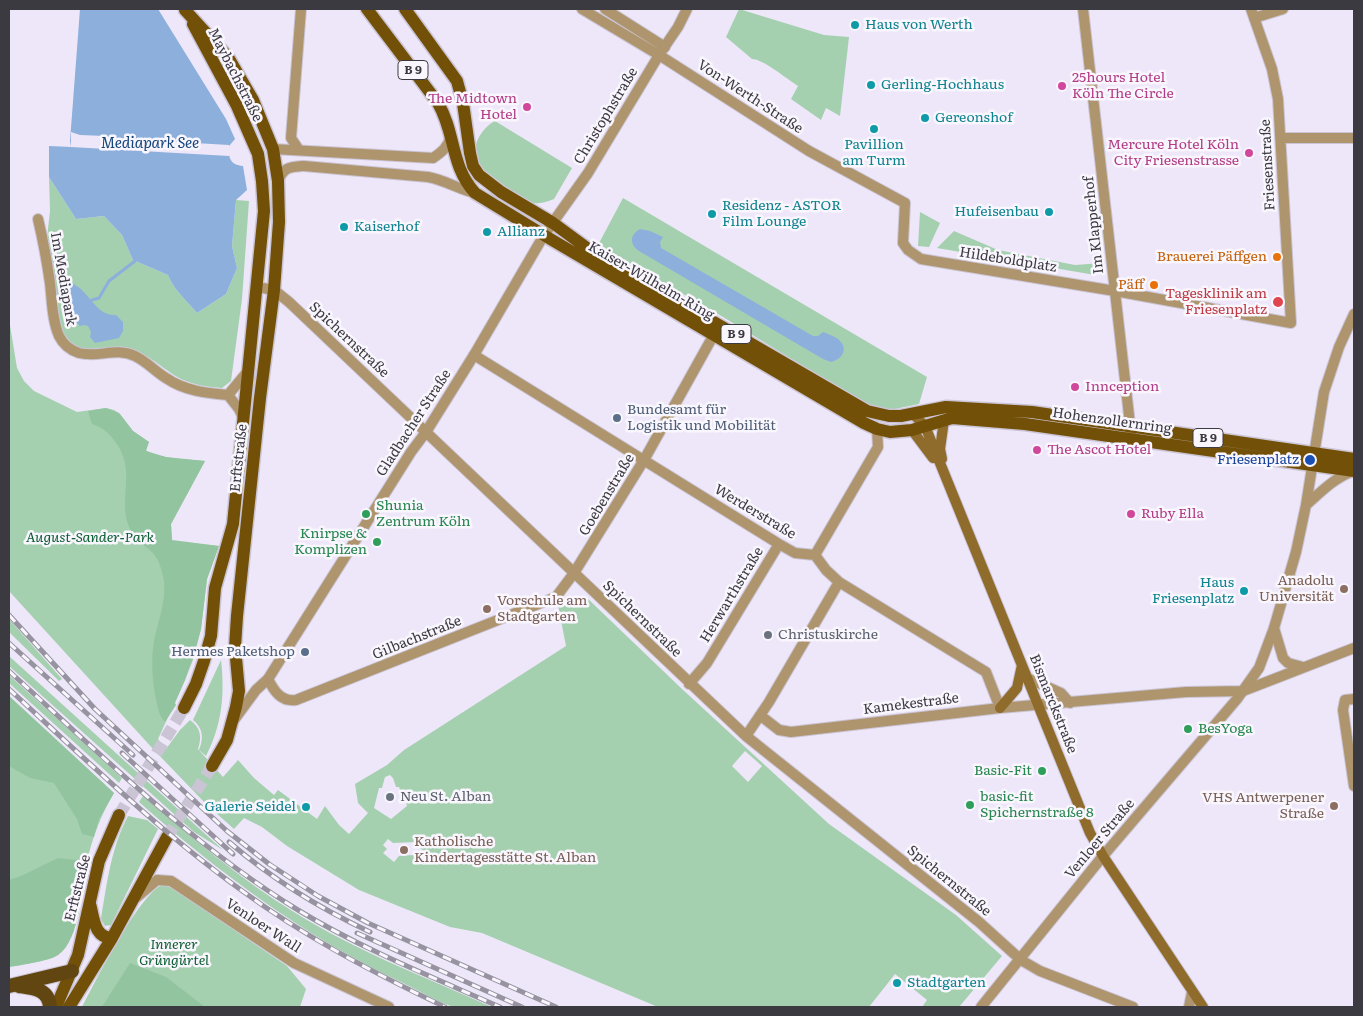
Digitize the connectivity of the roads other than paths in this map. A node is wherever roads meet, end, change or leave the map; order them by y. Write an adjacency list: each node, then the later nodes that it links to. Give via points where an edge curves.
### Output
1 (185, 9): 15 (main road, Maybachstraße, via 228,57 253,100); 17 (main road, Maybachstraße, via 238,106)
2 (301, 9): 16 (street, via 291,138)
3 (367, 9): 12 (main road, B 9, via 438,103)
4 (405, 9): 21 (main road, Kaiser-Wilhelm-Ring / B 9, via 457,81 471,160 479,175)
5 (582, 9): 11 (street, Von-Werth-Straße)
6 (605, 9): 11 (street, Von-Werth-Straße)
7 (687, 9): 11 (street, Christophstraße)
8 (1083, 9): 26 (street, Im Klapperhof)
9 (1283, 9): 10 (street)
10 (1253, 13): 13 (street, Friesenstraße, via 1272,69)
11 (662, 51): 21 (street, Christophstraße); 23 (street, Von-Werth-Straße, via 809,151 905,203)
12 (451, 136): 16 (street, via 444,150 433,158); 19 (main road, Kaiser-Wilhelm-Ring / B 9, via 458,167)
13 (1282, 138): 14 (street); 28 (street, Friesenstraße)
14 (1352, 138)
15 (273, 149): 16 (street); 18 (main road, Erftstraße)
16 (299, 150)
17 (258, 154): 24 (main road, Erftstraße, via 264,211)
18 (278, 181): 19 (street, via 281,172 290,166 304,166 433,178); 25 (main road, Erftstraße)
19 (475, 193): 22 (main road, Kaiser-Wilhelm-Ring / B 9)
20 (38, 219): 33 (street, Im Mediapark, via 56,324 59,336 68,347 79,353 122,352 136,356 180,386)
21 (553, 224): 22 (street, Christophstraße); 30 (main road, Kaiser-Wilhelm-Ring / B 9)
22 (544, 235): 30 (main road, Kaiser-Wilhelm-Ring / B 9); 31 (street, Gladbacher Straße)
23 (903, 243): 26 (street, Hildeboldplatz, via 921,259)
24 (257, 287): 25 (street); 32 (main road, Erftstraße)
25 (274, 290): 41 (street, Spichernstraße); 66 (main road, Erftstraße, via 237,616 235,647 239,691)
26 (1115, 291): 28 (street, Hildeboldplatz); 42 (street, Im Klapperhof)
27 (1354, 314): 29 (street)
28 (1291, 323)
29 (1351, 327): 43 (street, via 1333,362 1324,392)
30 (717, 330): 35 (main road, Kaiser-Wilhelm-Ring / B 9, via 867,411 888,416); 39 (main road, Kaiser-Wilhelm-Ring / B 9); 44 (street, Goebenstraße)
31 (474, 355): 41 (street, Gladbacher Straße); 44 (street, Werderstraße)
32 (248, 371): 33 (street); 36 (main road, Erftstraße)
33 (228, 395): 36 (street)
34 (928, 409): 35 (main road, Kaiser-Wilhelm-Ring / B 9); 42 (main road, Hohenzollernring / B 9, via 946,407 1032,412)
35 (913, 414): 38 (main road, Bismarckstraße)
36 (244, 419): 63 (main road, Erftstraße, via 233,524 215,588 211,636 196,684)
37 (944, 420): 38 (main road, Hohenzollernring / B 9); 42 (main road, Hohenzollernring / B 9, via 952,418); 46 (main road, via 940,449)
38 (925, 426): 40 (main road, Kaiser-Wilhelm-Ring / B 9); 46 (main road, Bismarckstraße)
39 (876, 429): 40 (main road, Kaiser-Wilhelm-Ring / B 9, via 890,432); 49 (street, via 878,447)
40 (912, 430): 46 (main road)
41 (426, 432): 50 (street, Spichernstraße); 57 (street, Gladbacher Straße)
42 (1131, 433): 43 (main road, Hohenzollernring / B 9)
43 (1313, 459): 45 (main road, Hohenzollernring / B 9); 47 (street)
44 (644, 460): 48 (street, Werderstraße); 50 (street, Goebenstraße)
45 (1354, 467): 47 (street, B 9)
46 (945, 475): 54 (main road, Bismarckstraße)
47 (1306, 505): 52 (street)
48 (779, 544): 49 (street, Werderstraße, via 795,553); 58 (street, Herwarthstraße, via 707,663)
49 (815, 555): 51 (street)
50 (574, 574): 57 (street, Gilbachstraße, via 556,597 296,700 289,701 278,695); 58 (street, Spichernstraße)
51 (839, 582): 64 (street, via 986,672); 65 (street)
52 (1274, 628): 55 (street, via 1283,658 1288,663); 59 (street, via 1259,668)
53 (1354, 648): 55 (street)
54 (1022, 664): 56 (main road, Bismarckstraße); 64 (main road, via 1017,688)
55 (1303, 667): 59 (street)
56 (1027, 678): 61 (street, via 1061,693); 62 (main road, Bismarckstraße)
57 (268, 679): 66 (street, Gladbacher Straße)
58 (689, 684): 67 (street, Spichernstraße)
59 (1243, 691): 61 (street, Kamekestraße, via 1186,692); 72 (street, Venloer Straße)
60 (1354, 698): 69 (street, via 1345,700 1343,710)
61 (1070, 702): 62 (street, Kamekestraße)
62 (1038, 705): 64 (street, Kamekestraße); 72 (main road, Bismarckstraße, via 1090,833)
63 (184, 708)
64 (1000, 708): 65 (street, Kamekestraße, via 791,732 779,730)
65 (761, 716): 67 (street)
66 (233, 720): 68 (main road, Erftstraße, via 227,740)
67 (746, 736): 77 (street, Spichernstraße)
68 (212, 766)
69 (1354, 786)
70 (119, 815): 73 (main road, Erftstraße, via 99,861)
71 (167, 837): 74 (main road)
72 (1103, 856): 77 (street, Venloer Straße); 80 (main road, Bismarckstraße)
73 (90, 901): 75 (main road, via 99,933 105,938); 78 (main road, Erftstraße)
74 (130, 903): 75 (main road); 84 (street, Venloer Wall, via 157,880 171,881 294,963)
75 (112, 938): 76 (main road)
76 (100, 958): 78 (main road); 83 (main road)
77 (1021, 960): 85 (street, Venloer Straße); 86 (street, Spichernstraße, via 1040,971)
78 (72, 971): 79 (highway); 82 (main road, Erftstraße)
79 (11, 985): 81 (highway, via 42,990)
80 (1192, 992): 87 (street); 88 (main road, Bismarckstraße)
81 (50, 1007)
82 (56, 1007)
83 (69, 1007)
84 (389, 1007)
85 (982, 1007)
86 (1134, 1007)
87 (1189, 1007)
88 (1203, 1007)

